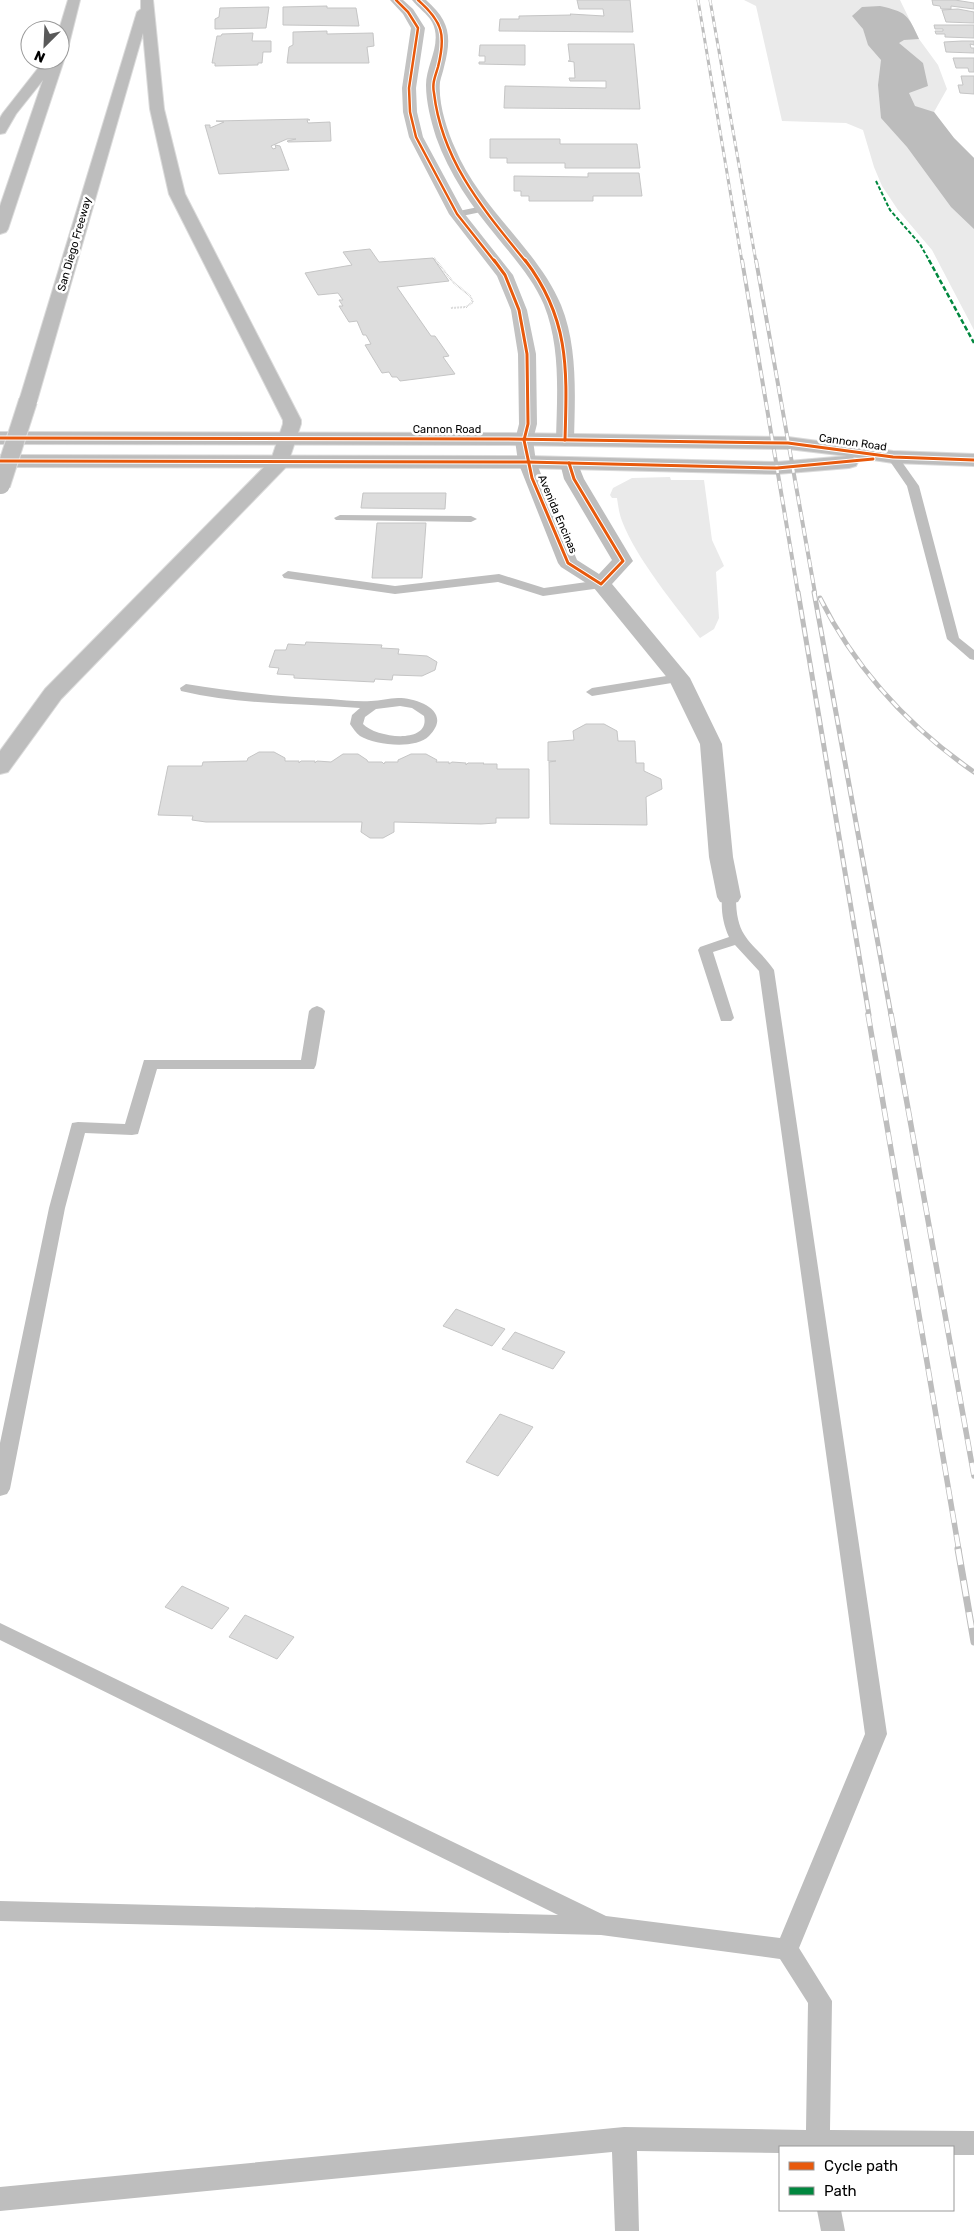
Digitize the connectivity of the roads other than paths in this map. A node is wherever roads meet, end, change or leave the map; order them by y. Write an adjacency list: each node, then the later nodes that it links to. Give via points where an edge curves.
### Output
1 (74, 0): 5 (main road)
2 (147, 0): 13 (main road, via 157,109 177,194 292,420); 22 (main road, San Diego Freeway, bridge)
3 (396, 0): 10 (street, Avenida Encinas, via 418,28 409,88 416,137)
4 (418, 0): 9 (street, via 436,18 444,32 433,83 443,136 460,173)
5 (68, 20)
6 (45, 70): 8 (main road)
7 (53, 70): 11 (main road)
8 (0, 130)
9 (483, 209): 10 (lane); 15 (street, via 527,262 556,314 566,374)
10 (457, 214): 14 (street, Avenida Encinas, via 505,275 520,310 527,354 528,424)
11 (0, 229)
12 (0, 438): 13 (main road, Cannon Road)
13 (287, 438): 14 (main road, Cannon Road); 19 (main road)
14 (524, 440): 15 (main road, Cannon Road); 20 (street, Avenida Encinas)
15 (565, 440): 16 (main road, Cannon Road, via 788,443)
16 (893, 458): 17 (main road, Cannon Road); 21 (main road, Cannon Road, via 792,468); 27 (lane, via 913,486 953,640)
17 (974, 460)
18 (0, 461): 19 (main road, Cannon Road)
19 (280, 462): 20 (main road, Cannon Road); 32 (main road, via 53,694)
20 (528, 462): 21 (main road, Cannon Road); 26 (street, Avenida Encinas, via 568,563)
21 (569, 463): 26 (street, via 574,479 623,561)
22 (0, 486)
23 (340, 518): 24 (lane)
24 (471, 519)
25 (288, 575): 26 (lane, via 395,590 499,578 542,592)
26 (601, 584): 28 (street, Avenida Encinas)
27 (974, 656)
28 (679, 678): 30 (lane); 33 (street, Avenida Encinas, via 711,744 721,857)
29 (186, 688): 31 (lane, via 260,699)
30 (592, 692)
31 (374, 705): 31 (lane, via 364,710 357,722 359,729 374,739 410,739 421,735 432,724 427,711 414,704)
32 (0, 767)
33 (730, 897): 34 (lane, via 728,909)
34 (736, 940): 36 (lane, via 705,950); 41 (lane, via 766,970 876,1734)
35 (317, 1011): 37 (lane, via 308,1065 150,1064 132,1130 78,1127 57,1208)
36 (726, 1018)
37 (0, 1489)
38 (0, 1631): 40 (lane)
39 (0, 1910): 40 (lane)
40 (604, 1926): 41 (lane)
41 (786, 1949): 44 (lane, via 820,2001)
42 (624, 2138): 44 (lane); 45 (lane); 47 (lane)
43 (974, 2142): 44 (lane)
44 (818, 2144)
45 (0, 2199)
46 (829, 2211): 48 (lane)
47 (627, 2231)
48 (833, 2231)

